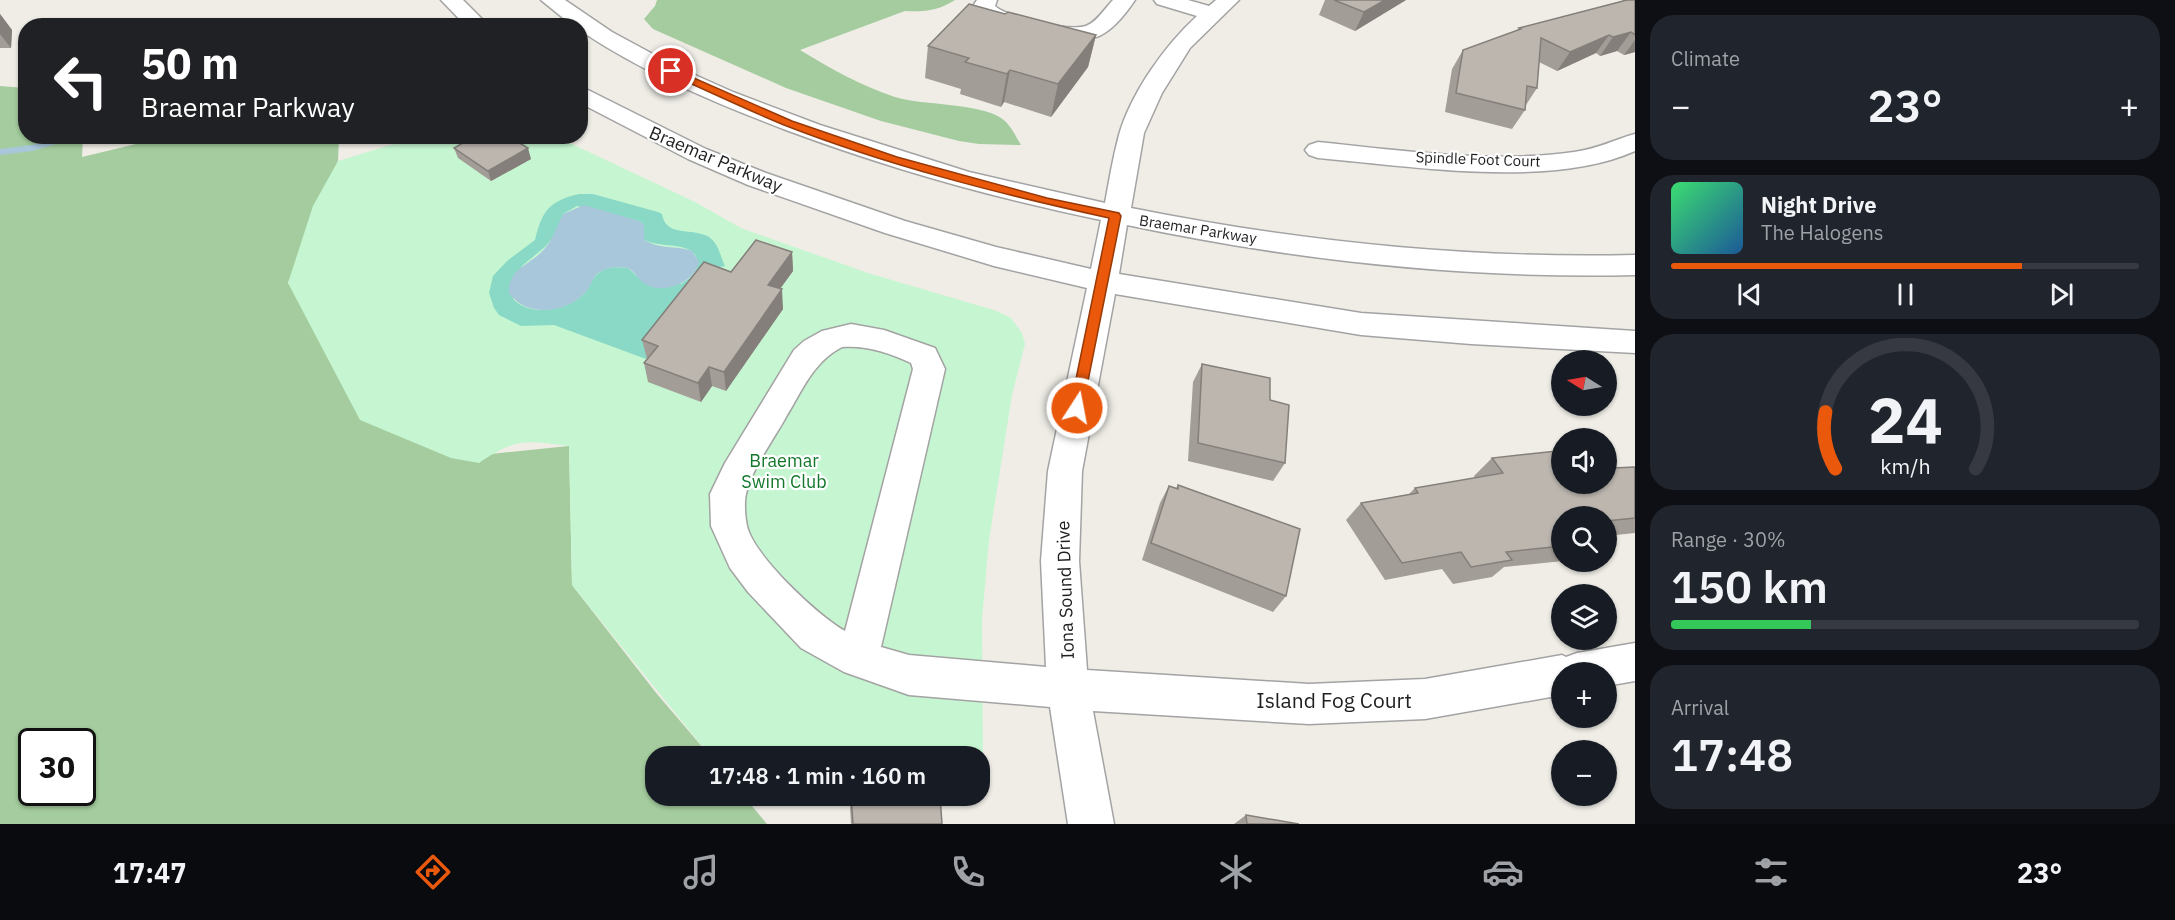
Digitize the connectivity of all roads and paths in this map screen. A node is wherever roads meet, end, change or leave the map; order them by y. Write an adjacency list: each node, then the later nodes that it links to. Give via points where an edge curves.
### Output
1 (451, 0): 7 (street)
2 (551, 0): 8 (street, Braemar Parkway)
3 (987, 0): 4 (street, via 986,11 994,16 1071,34 1095,30)
4 (1125, 0)
5 (1164, 0): 6 (street)
6 (1220, 7): 13 (street, Iona Sound Drive, via 1173,54 1150,91 1132,133)
7 (470, 18)
8 (578, 18)
9 (588, 25): 13 (street, Braemar Parkway, via 636,54 788,123 992,187)
10 (588, 97): 15 (street, Braemar Parkway, via 697,154 757,179 895,227)
11 (1635, 142): 12 (street, Spindle Foot Court, via 1605,155 1564,161 1445,160)
12 (1318, 150)
13 (1115, 216): 14 (street, Braemar Parkway, via 1270,241 1400,256 1532,266); 15 (street, Iona Sound Drive)
14 (1635, 265)
15 (1101, 281): 16 (street, Braemar Parkway, via 1361,324); 21 (street, Iona Sound Drive, via 1065,471 1060,561)
16 (1635, 342)
17 (858, 659): 17 (street, Island Fog Court, via 929,369 924,356 910,348 845,334 816,347 806,358 742,463 728,494 729,526 743,556 787,608 815,635); 21 (street, Island Fog Court, via 909,675)
18 (1635, 662): 19 (street)
19 (1617, 665)
20 (1551, 677): 21 (street, Island Fog Court, via 1425,699 1309,704)
21 (1068, 689): 22 (street, Iona Sound Drive)
22 (1091, 824)

